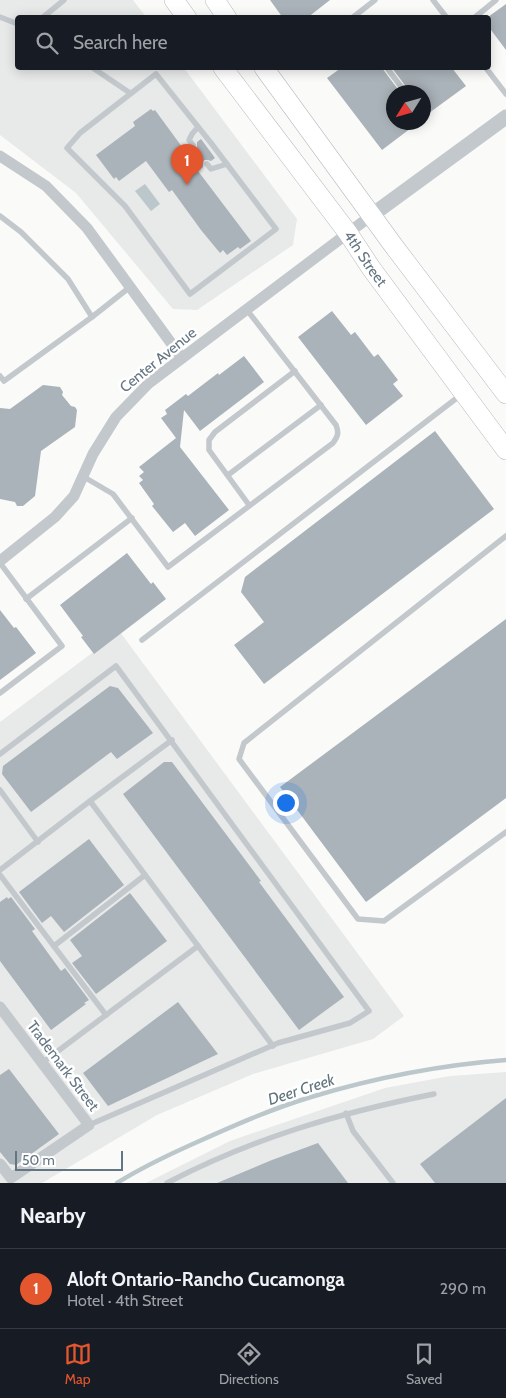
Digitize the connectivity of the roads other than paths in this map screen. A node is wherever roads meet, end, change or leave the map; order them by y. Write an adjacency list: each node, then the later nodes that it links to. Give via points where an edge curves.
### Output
1 (64, 0): 7 (lane)
2 (174, 0): 8 (main road)
3 (215, 0): 9 (main road)
4 (375, 0): 10 (lane)
5 (433, 0): 11 (lane)
6 (496, 0): 12 (lane)
7 (45, 15)
8 (185, 15)
9 (225, 15)
10 (356, 15)
11 (446, 15)
12 (478, 15)
13 (0, 17): 14 (lane)
14 (15, 23)
15 (96, 70): 21 (lane)
16 (225, 70): 31 (main road, 4th Street)
17 (265, 70): 29 (main road, 4th Street)
18 (388, 70): 20 (lane)
19 (488, 70): 22 (lane)
20 (400, 85)
21 (130, 93): 24 (lane, via 156,74); 28 (lane, via 80,133 67,148 124,206 190,294 276,229)
22 (506, 94)
23 (506, 117): 29 (street)
24 (198, 127): 25 (lane, via 189,140); 28 (lane)
25 (193, 145)
26 (0, 156): 32 (street, via 46,186 87,228)
27 (207, 164): 28 (lane, via 211,169)
28 (227, 164)
29 (372, 215): 31 (street, Center Avenue); 39 (main road, 4th Street)
30 (0, 216): 34 (lane, via 68,278)
31 (348, 233): 33 (street, Center Avenue); 38 (main road, 4th Street)
32 (130, 287): 34 (lane); 35 (street)
33 (246, 310): 35 (street, Center Avenue); 36 (lane)
34 (92, 317): 37 (lane, via 4,381)
35 (182, 358): 43 (street, Center Avenue, via 149,383 116,417 93,454)
36 (295, 371): 40 (lane); 42 (lane, via 209,440 210,450)
37 (0, 376)
38 (464, 393): 41 (main road, 4th Street); 49 (lane)
39 (506, 394)
40 (321, 405): 42 (lane); 44 (lane, via 336,425 338,437)
41 (506, 450)
42 (228, 475): 44 (lane)
43 (84, 477): 45 (lane, via 113,494); 47 (street, Center Avenue, via 74,496 55,517)
44 (249, 505): 45 (lane, via 168,567)
45 (132, 518): 48 (lane)
46 (506, 536): 55 (lane, via 244,743 239,759 358,919 384,921)
47 (0, 562): 48 (lane)
48 (26, 599): 50 (lane, via 62,646)
49 (142, 640)
50 (0, 693)
51 (172, 740): 52 (lane, via 116,666); 54 (lane); 64 (lane, via 369,1011 350,1023)
52 (0, 754)
53 (0, 790): 56 (lane)
54 (90, 801): 56 (lane); 59 (lane)
55 (506, 832)
56 (38, 842): 57 (lane)
57 (0, 870)
58 (0, 874): 60 (lane)
59 (145, 875): 60 (lane); 61 (lane)
60 (54, 946): 63 (lane)
61 (198, 946): 63 (lane); 64 (lane)
62 (0, 1007): 65 (street, Trademark Street)
63 (106, 1015): 65 (lane)
64 (272, 1046): 68 (lane)
65 (42, 1063): 68 (street, Trademark Street)
66 (434, 1094): 67 (lane)
67 (346, 1113): 70 (lane, via 238,1150); 71 (lane, via 353,1131)
68 (88, 1126): 69 (street, Trademark Street, via 11,1178)
69 (0, 1164)
70 (167, 1183)
71 (392, 1183)

